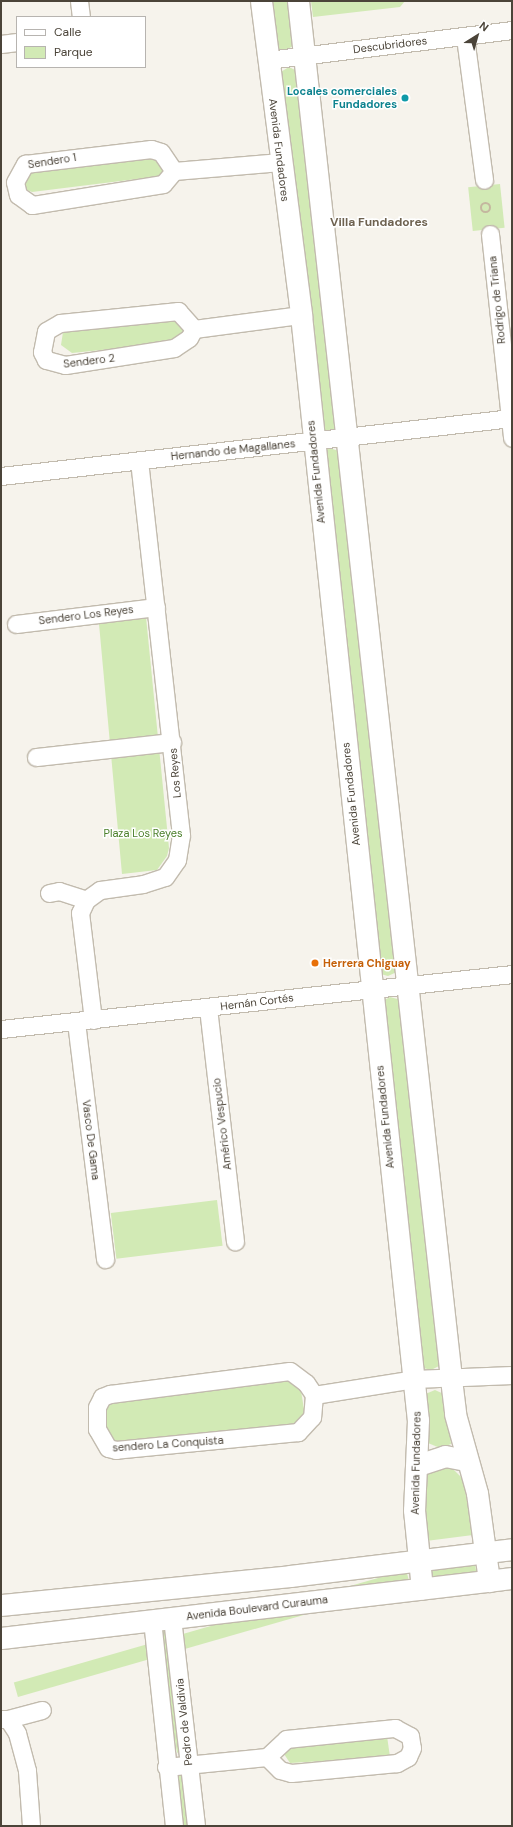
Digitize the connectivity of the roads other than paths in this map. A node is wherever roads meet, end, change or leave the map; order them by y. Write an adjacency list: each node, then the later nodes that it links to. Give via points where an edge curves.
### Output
1 (79, 1): 4 (street)
2 (261, 1): 10 (street, Avenida Fundadores)
3 (298, 1): 9 (street)
4 (81, 16)
5 (512, 30): 6 (street, Descubridores)
6 (465, 37): 9 (street, Descubridores); 13 (street)
7 (16, 42): 8 (street)
8 (1, 44)
9 (303, 56): 10 (street, Descubridores); 18 (street)
10 (268, 60): 11 (street, Avenida Fundadores)
11 (281, 162): 12 (street); 15 (street, Avenida Fundadores)
12 (174, 171): 12 (street, Sendero 1, via 161,152 133,150 25,164 15,182 18,195 32,205 151,187 170,179)
13 (484, 180)
14 (490, 234): 17 (street, Rodrigo de Triana)
15 (301, 315): 16 (street); 20 (street, Avenida Fundadores)
16 (194, 329): 16 (street, Sendero 2, via 178,311 60,323 46,331 42,352 46,360 65,365 174,348 186,342)
17 (511, 418): 18 (street, Hernando de Magallanes); 19 (street, Rodrigo de Triana)
18 (347, 437): 20 (street, Hernando de Magallanes); 30 (street)
19 (512, 438)
20 (312, 441): 21 (street, Hernando de Magallanes); 31 (street, Avenida Fundadores)
21 (139, 460): 22 (street, Hernando de Magallanes); 23 (street, Los Reyes)
22 (1, 476)
23 (156, 607): 24 (street, Sendero Los Reyes); 25 (street, Los Reyes)
24 (16, 624)
25 (172, 742): 26 (street); 28 (street, Los Reyes, via 181,835 177,860 165,877 143,884 100,890)
26 (36, 757)
27 (49, 893): 28 (street, via 59,891)
28 (86, 900): 33 (street, via 80,913)
29 (512, 974): 30 (street, Hernán Cortés)
30 (405, 984): 31 (street, Hernán Cortés); 40 (street)
31 (372, 988): 32 (street, Hernán Cortés); 39 (street, Avenida Fundadores)
32 (208, 1008): 33 (street, Hernán Cortés); 36 (street, Américo Vespucio)
33 (93, 1020): 34 (street, Hernán Cortés)
34 (76, 1022): 35 (street, Hernán Cortés); 37 (street, Vasco De Gama)
35 (1, 1029)
36 (235, 1241)
37 (105, 1259)
38 (512, 1375): 40 (street)
39 (414, 1379): 40 (street); 41 (street); 43 (street, Avenida Fundadores)
40 (450, 1379): 42 (street)
41 (314, 1395): 41 (street, sendero La Conquista, via 306,1383 290,1371 110,1394 102,1397 97,1407 97,1429 108,1448 116,1450 287,1434 308,1426 312,1417)
42 (466, 1460): 43 (street, via 445,1456); 45 (street, via 477,1494)
43 (418, 1465): 46 (street, Avenida Fundadores, via 414,1510)
44 (512, 1549): 45 (street)
45 (485, 1552): 46 (street); 48 (street)
46 (418, 1560): 49 (street, Avenida Fundadores); 50 (street)
47 (512, 1578): 48 (street, Avenida Boulevard Curauma)
48 (489, 1580): 49 (street, Avenida Boulevard Curauma)
49 (422, 1589): 51 (street, Avenida Boulevard Curauma)
50 (1, 1605)
51 (172, 1618): 52 (street, Avenida Boulevard Curauma); 57 (street, Pedro de Valdivia)
52 (152, 1620): 53 (street, Avenida Boulevard Curauma); 58 (street, Pedro de Valdivia)
53 (1, 1638)
54 (42, 1710): 55 (street)
55 (5, 1719): 59 (street, via 17,1733 26,1771)
56 (267, 1757): 56 (street, via 280,1770 291,1773 397,1763 408,1757 412,1748 410,1736 395,1728 286,1739); 57 (street)
57 (188, 1764): 58 (street); 61 (street, Pedro de Valdivia)
58 (166, 1767): 60 (street, Pedro de Valdivia)
59 (31, 1826)
60 (174, 1826)
61 (196, 1826)

